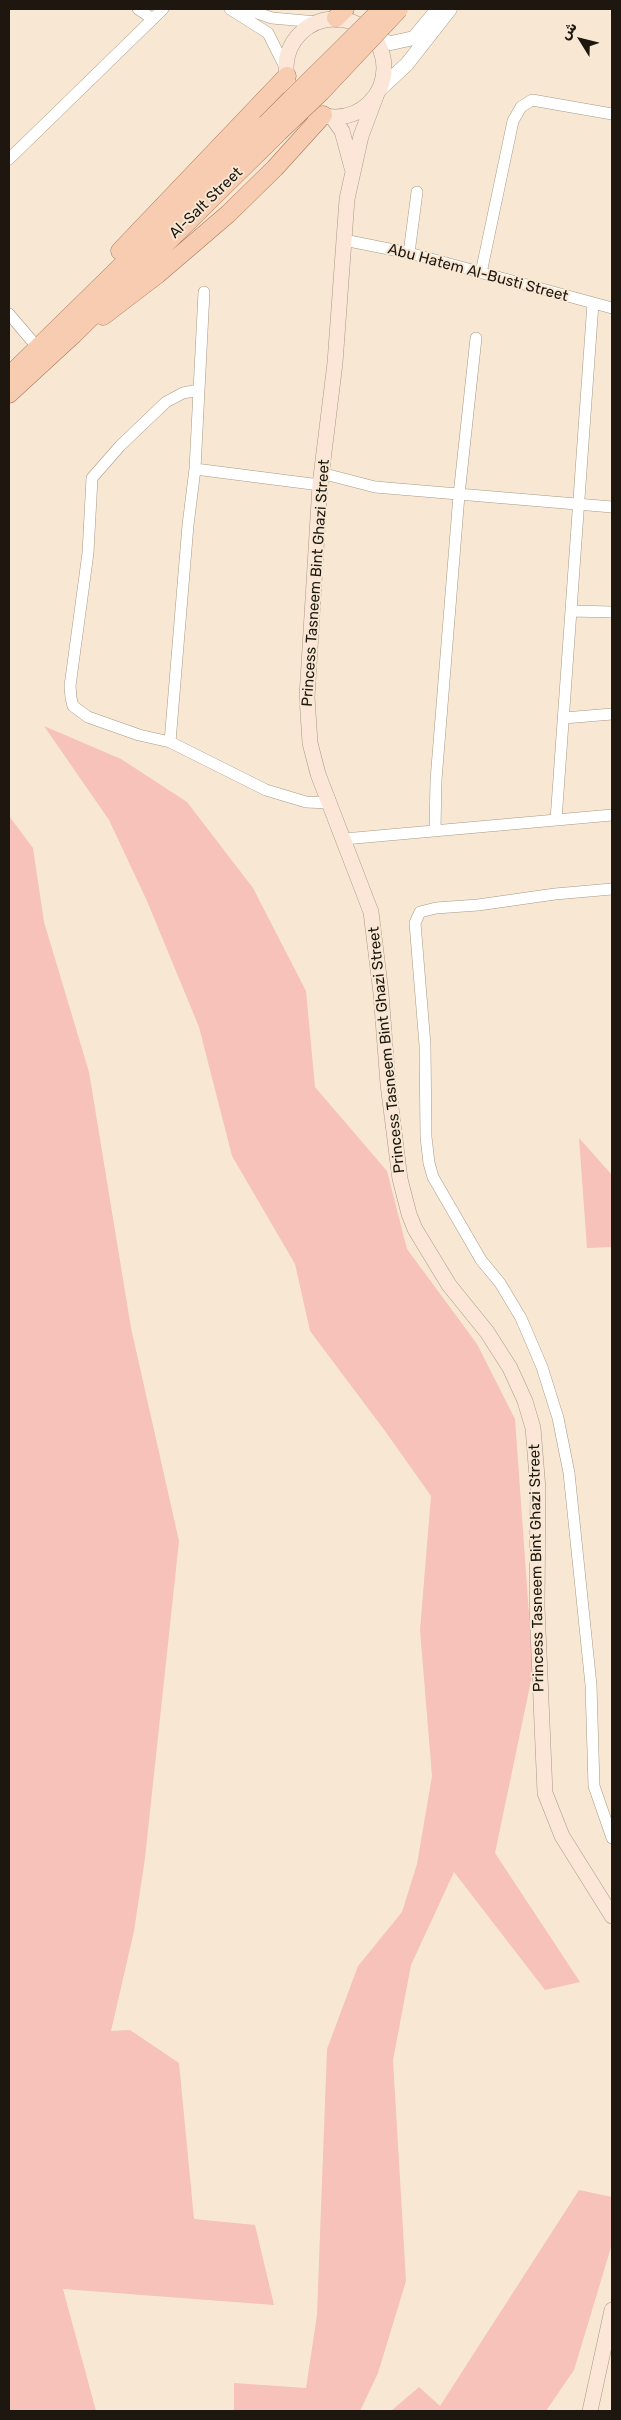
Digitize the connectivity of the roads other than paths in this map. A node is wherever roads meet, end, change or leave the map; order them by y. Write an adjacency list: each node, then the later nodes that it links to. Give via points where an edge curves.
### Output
1 (138, 9): 9 (street)
2 (164, 9): 9 (street)
3 (382, 9): 16 (main road, Al-Salt Street, bridge)
4 (399, 9): 16 (main road, Al-Salt Street, bridge, via 327,86)
5 (438, 9): 11 (street, via 414,38 391,43)
6 (450, 9): 13 (street, via 407,64)
7 (238, 10): 10 (street, via 272,18); 12 (street, via 268,33)
8 (340, 14): 10 (main road); 11 (main road)
9 (153, 19): 17 (street)
10 (317, 22): 12 (main road, via 298,36 289,50)
11 (376, 39): 13 (main road, via 385,63)
12 (286, 72): 15 (main road, via 299,101 310,110); 26 (main road, via 108,265)
13 (378, 93): 15 (main road, via 353,114); 18 (main road, Princess Tasneem Bint Ghazi Street, via 362,136)
14 (612, 114): 22 (street, via 532,100 521,107 513,122)
15 (327, 116): 18 (main road, Princess Tasneem Bint Ghazi Street, via 342,132); 28 (main road, via 185,252 114,308)
16 (273, 128): 26 (main road, Al-Salt Street); 28 (main road, Al-Salt Street)
17 (9, 159)
18 (354, 174): 20 (main road, Princess Tasneem Bint Ghazi Street)
19 (417, 192): 21 (street)
20 (344, 240): 21 (street, Abu Hatem Al-Busti Street); 35 (main road, Princess Tasneem Bint Ghazi Street, via 335,363)
21 (409, 253): 22 (street, Abu Hatem Al-Busti Street)
22 (481, 273): 24 (street, Abu Hatem Al-Busti Street)
23 (204, 292): 32 (street)
24 (593, 303): 25 (street, Abu Hatem Al-Busti Street); 37 (street)
25 (612, 308)
26 (73, 312): 30 (main road, Al-Salt Street)
27 (9, 314): 30 (street)
28 (73, 335): 33 (main road, Al-Salt Street)
29 (476, 338): 36 (street)
30 (38, 348): 31 (main road, Al-Salt Street)
31 (9, 376)
32 (199, 390): 34 (street); 43 (street, via 183,392 166,402 100,466 92,478 88,553 70,686 73,706 88,717)
33 (9, 394)
34 (195, 469): 35 (street); 43 (street)
35 (321, 479): 36 (street); 44 (main road, Princess Tasneem Bint Ghazi Street, via 307,697 310,743)
36 (459, 495): 37 (street); 47 (street, via 436,780)
37 (580, 505): 38 (street); 39 (street)
38 (612, 507)
39 (571, 611): 40 (street); 42 (street)
40 (612, 612)
41 (612, 714): 42 (street)
42 (564, 718): 46 (street)
43 (170, 742): 44 (street, via 266,790 306,802)
44 (330, 802): 48 (main road, Princess Tasneem Bint Ghazi Street)
45 (612, 815): 46 (street)
46 (556, 820): 47 (street)
47 (435, 830): 48 (street)
48 (344, 839): 51 (main road, Princess Tasneem Bint Ghazi Street, via 369,904 375,931 388,1084 400,1179 409,1214 450,1285 510,1368 533,1428 538,1489 538,1607 545,1793 562,1836)
49 (612, 889): 50 (street, via 423,910 415,923 425,1045 428,1163 433,1178 480,1260 500,1283 521,1318 542,1367 558,1418 568,1473 591,1685 594,1786)
50 (612, 1838)
51 (612, 1916)
52 (612, 2310): 53 (main road)
53 (590, 2411)

